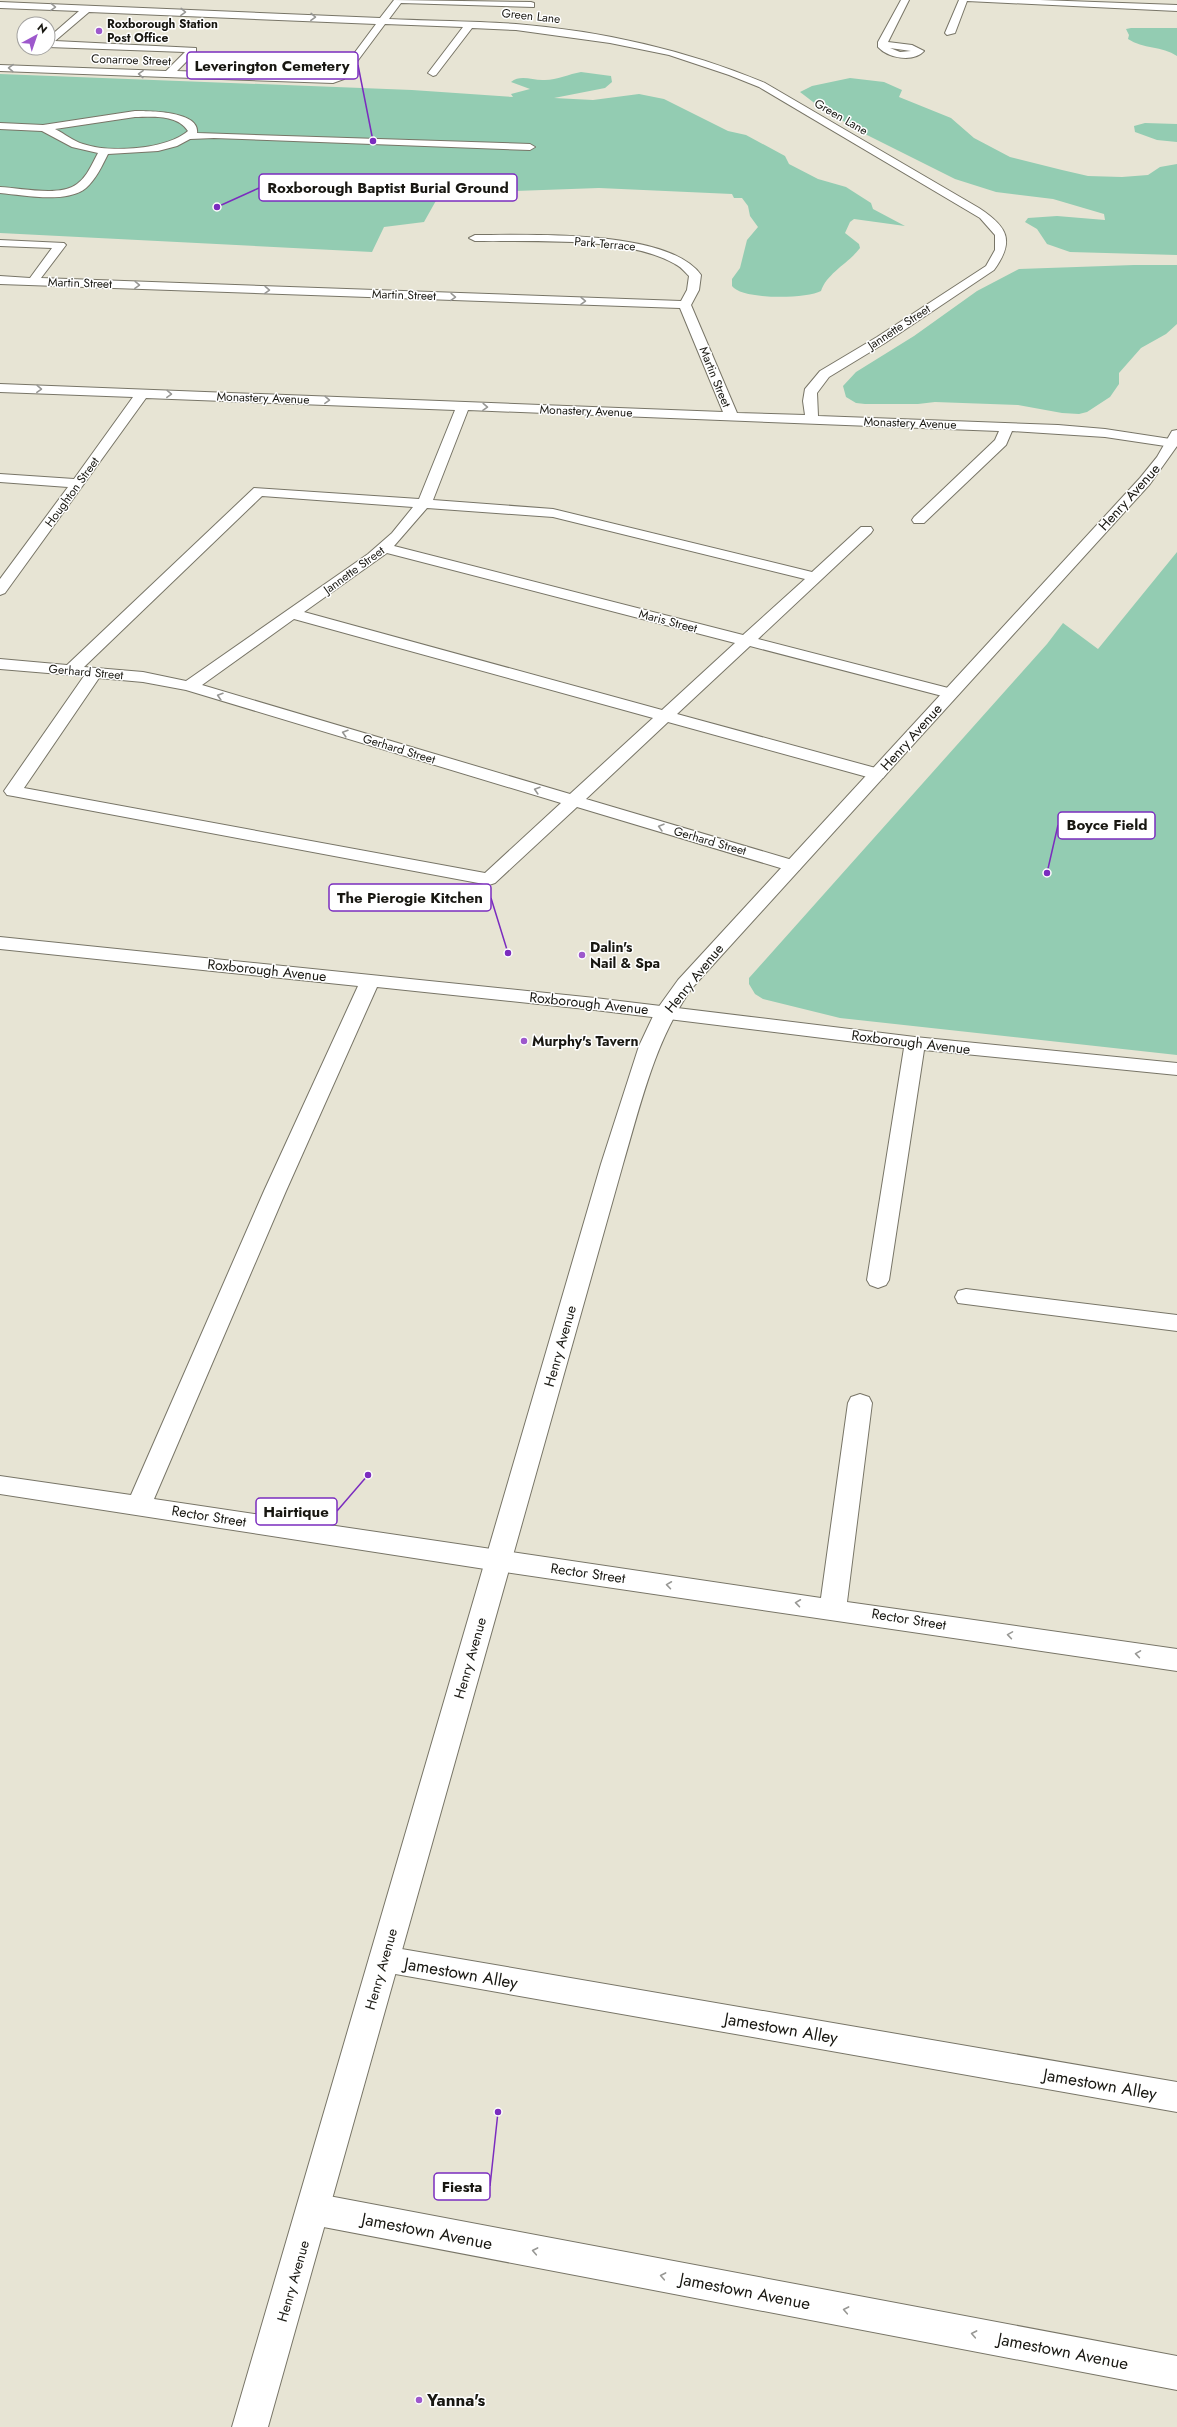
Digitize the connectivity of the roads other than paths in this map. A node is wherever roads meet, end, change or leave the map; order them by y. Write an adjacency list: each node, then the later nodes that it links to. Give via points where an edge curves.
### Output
1 (399, 0): 8 (street); 11 (street)
2 (904, 0): 16 (street)
3 (963, 0): 13 (street)
4 (971, 0): 5 (street)
5 (1056, 2): 6 (street)
6 (1147, 3): 9 (street)
7 (0, 5): 10 (street, Green Lane, one-way to 10)
8 (532, 5)
9 (1177, 8)
10 (87, 9): 11 (street, Green Lane, one-way to 11); 14 (street)
11 (384, 20): 12 (street, Green Lane); 19 (street, Conarroe Street, via 341,77 333,80)
12 (470, 24): 18 (street); 27 (street, Green Lane, via 567,33 640,45 706,63 744,77 987,217 998,228)
13 (950, 33)
14 (56, 37)
15 (56, 44): 19 (street, via 193,50)
16 (883, 44)
17 (0, 68): 19 (street, Conarroe Street, one-way to 17)
18 (433, 73)
19 (168, 75)
20 (0, 126): 21 (street)
21 (43, 128): 22 (street, via 115,116 151,114 185,122 193,131); 24 (street, via 60,134 77,146)
22 (190, 136): 23 (street); 24 (street, via 150,148)
23 (530, 147)
24 (104, 152): 25 (street, via 96,168 78,188 55,192)
25 (0, 190)
26 (475, 238): 31 (street, Park Terrace, via 618,243 662,252 684,262 695,275 693,290)
27 (1002, 242): 36 (street, Jannette Street, via 996,260 990,268 819,380 810,397)
28 (0, 243): 30 (street, via 60,246)
29 (0, 280): 30 (street, Martin Street)
30 (33, 282): 31 (street, Martin Street, one-way to 31)
31 (685, 304): 35 (street, Martin Street)
32 (0, 388): 33 (street, Monastery Avenue, one-way to 33)
33 (143, 393): 34 (street, Monastery Avenue, one-way to 34); 40 (street, Houghton Street)
34 (463, 406): 35 (street, Monastery Avenue, one-way to 35); 41 (street, Jannette Street)
35 (732, 417): 36 (street, Monastery Avenue)
36 (812, 419): 37 (street, Monastery Avenue)
37 (1007, 427): 38 (street, Monastery Avenue); 42 (street, via 1001,442)
38 (1174, 438): 53 (street, Henry Avenue, via 1145,481)
39 (0, 478): 40 (street)
40 (78, 483): 46 (street, Houghton Street)
41 (424, 504): 44 (street, Jannette Street); 45 (street, via 553,513); 50 (street, via 259,492)
42 (919, 520)
43 (866, 530): 45 (street)
44 (385, 548): 47 (street, Jannette Street); 48 (street, Maris Street)
45 (816, 576): 48 (street)
46 (0, 590)
47 (292, 614): 52 (street, Jannette Street); 54 (street)
48 (746, 641): 53 (street, Maris Street); 54 (street)
49 (0, 664): 50 (street, Gerhard Street)
50 (71, 670): 51 (street, Gerhard Street)
51 (95, 672): 52 (street, Gerhard Street, via 144,677); 56 (street, via 13,791 489,879)
52 (189, 686): 56 (street, Gerhard Street, one-way to 52)
53 (950, 693): 55 (street, Henry Avenue)
54 (666, 717): 55 (street); 56 (street)
55 (877, 774): 57 (street, Henry Avenue)
56 (574, 801): 57 (street, Gerhard Street, one-way to 56)
57 (793, 866): 60 (street, Henry Avenue, via 685,984)
58 (0, 943): 59 (street, Roxborough Avenue)
59 (370, 981): 60 (street, Roxborough Avenue); 68 (street, via 275,1191)
60 (665, 1012): 61 (street, Roxborough Avenue); 69 (street, Henry Avenue, via 649,1046 632,1095)
61 (915, 1043): 62 (street, Roxborough Avenue); 63 (street)
62 (1177, 1070)
63 (878, 1280)
64 (966, 1296): 65 (street)
65 (1177, 1323)
66 (860, 1403): 70 (street)
67 (0, 1485): 68 (street, Rector Street)
68 (139, 1505): 69 (street, Rector Street)
69 (498, 1560): 70 (street, Rector Street, one-way to 69); 72 (street, Henry Avenue)
70 (833, 1608): 71 (street, Rector Street, one-way to 70)
71 (1177, 1660)
72 (384, 1959): 73 (street, Jamestown Alley); 74 (street, Henry Avenue)
73 (1177, 2097)
74 (313, 2209): 75 (street, Jamestown Avenue, one-way to 74); 76 (street, Henry Avenue)
75 (1177, 2373)
76 (250, 2427)

